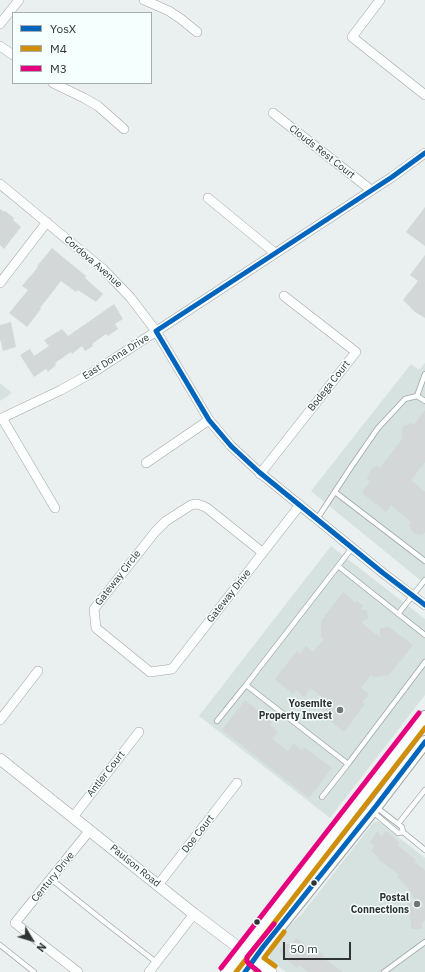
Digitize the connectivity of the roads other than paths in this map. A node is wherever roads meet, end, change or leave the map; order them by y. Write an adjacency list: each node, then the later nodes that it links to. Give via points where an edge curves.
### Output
1 (19, 0): 4 (street)
2 (144, 0): 5 (street, via 169,11)
3 (380, 0): 9 (street, via 352,37)
4 (0, 24)
5 (198, 32)
6 (0, 46): 7 (street)
7 (12, 54)
8 (55, 84): 11 (street, via 98,106)
9 (425, 95)
10 (273, 113): 14 (street, Clouds Rest Court)
11 (124, 129)
12 (425, 153): 14 (street, East Donna Drive)
13 (0, 184): 16 (street, Cordova Avenue)
14 (371, 190): 17 (street, East Donna Drive)
15 (208, 198): 17 (street)
16 (46, 222): 18 (street); 20 (street, Cordova Avenue, via 124,289)
17 (275, 253): 20 (street, East Donna Drive)
18 (0, 283)
19 (284, 296): 27 (street, Bodega Court, via 356,352)
20 (156, 332): 24 (street, East Donna Drive, via 79,381); 25 (street, Cordova Avenue)
21 (425, 374): 22 (lane)
22 (417, 396): 23 (lane); 28 (lane, via 405,399 378,428)
23 (425, 401)
24 (1, 418): 30 (street)
25 (209, 420): 26 (street); 27 (street, Cordova Avenue)
26 (146, 464)
27 (260, 474): 29 (street, Cordova Avenue)
28 (335, 492): 31 (lane); 34 (lane)
29 (300, 505): 31 (street, Cordova Avenue); 33 (street, Gateway Drive)
30 (55, 508)
31 (317, 519): 32 (street, Cordova Avenue)
32 (352, 548): 35 (lane); 37 (street, Cordova Avenue)
33 (262, 552): 43 (street, Gateway Drive, via 172,669); 43 (street, Gateway Circle, via 207,508 197,504 191,505 166,521 155,532 94,610 96,628)
34 (425, 561)
35 (338, 566): 39 (lane); 44 (lane)
36 (425, 580): 37 (lane)
37 (412, 596): 38 (street, Cordova Avenue); 39 (lane)
38 (425, 605)
39 (398, 614): 40 (lane)
40 (425, 635)
41 (425, 662): 51 (lane)
42 (38, 671): 46 (street)
43 (150, 672)
44 (246, 685): 47 (lane); 51 (lane)
45 (425, 717): 66 (main road)
46 (0, 720)
47 (217, 721)
48 (139, 732): 56 (street, Antler Court)
49 (425, 742): 55 (main road)
50 (1, 761): 56 (street, Paulson Road)
51 (348, 764): 54 (lane)
52 (238, 783): 62 (street, Doe Court)
53 (425, 790): 57 (lane)
54 (322, 797)
55 (374, 809): 57 (lane); 59 (lane, via 398,832); 67 (main road)
56 (73, 817): 58 (street, Paulson Road)
57 (398, 824): 59 (lane)
58 (90, 830): 61 (street, Century Drive); 62 (street, Paulson Road)
59 (403, 832): 60 (lane)
60 (425, 850)
61 (51, 879): 68 (lane); 70 (street, Century Drive, via 15,923)
62 (158, 885): 63 (street, Paulson Road)
63 (194, 914): 66 (street, Paulson Road); 68 (street)
64 (425, 942): 75 (lane)
65 (0, 945): 69 (lane)
66 (244, 951): 67 (street, Paulson Road); 72 (main road)
67 (254, 959): 73 (main road); 74 (street, Paulson Road)
68 (156, 962): 71 (street)
69 (34, 972)
70 (78, 972)
71 (148, 972)
72 (227, 972)
73 (245, 972)
74 (271, 972)
75 (384, 972)

